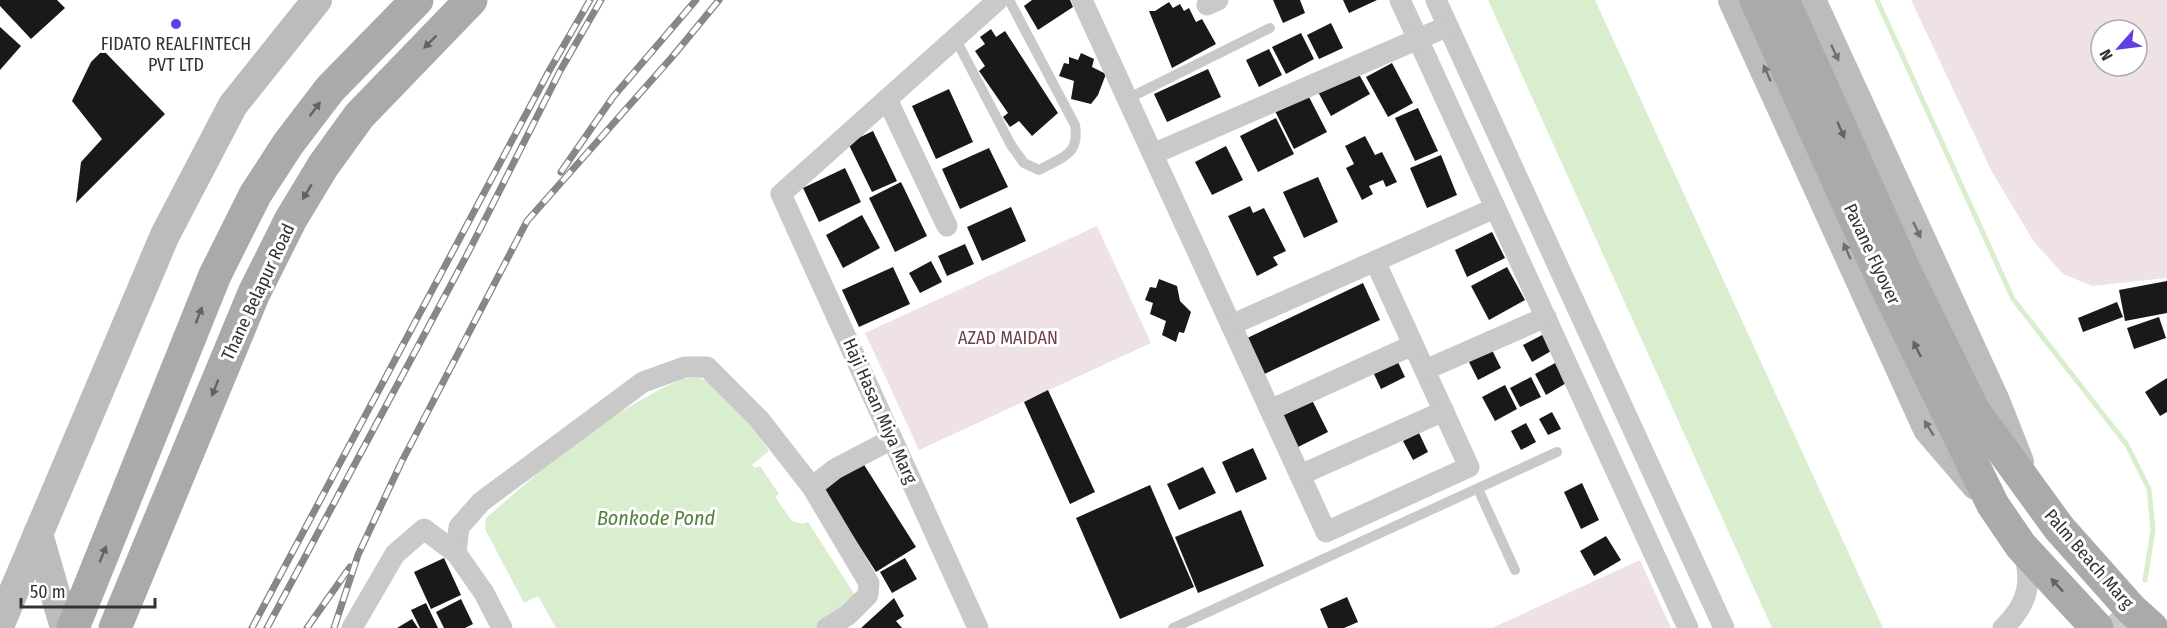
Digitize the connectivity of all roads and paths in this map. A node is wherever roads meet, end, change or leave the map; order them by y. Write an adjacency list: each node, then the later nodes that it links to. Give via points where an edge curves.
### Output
1 (317, 0): 37 (main road, via 232,105 165,235)
2 (417, 0): 44 (main road, one-way to 2, via 215,275 255,195 330,89)
3 (471, 0): 45 (main road, Thane Belapur Road, one-way to 45, via 359,117 291,219 254,293)
4 (998, 0): 15 (street)
5 (1009, 0): 15 (lane, via 1074,125 1077,139 1072,152 1039,170 1024,163)
6 (1082, 0): 18 (street)
7 (1400, 0): 16 (street)
8 (1436, 0): 13 (street)
9 (1733, 0): 36 (main road, one-way to 9, via 1928,429)
10 (1756, 0): 29 (main road, Pavane Flyover, one-way to 10, via 1881,276)
11 (1783, 0): 29 (main road, Pavane Flyover, one-way to 29, via 1903,267)
12 (1811, 0): 33 (main road, one-way to 33, via 1995,401)
13 (1448, 26): 16 (street); 52 (street)
14 (1270, 28): 18 (lane)
15 (955, 38): 17 (street)
16 (1418, 39): 19 (street); 20 (street)
17 (887, 99): 21 (street); 30 (street, Haji Hasan Miya Marg, via 781,194)
18 (1127, 99): 19 (street)
19 (1153, 154): 24 (street)
20 (1495, 208): 22 (street); 23 (street)
21 (947, 226)
22 (1375, 261): 24 (street); 25 (street)
23 (1546, 317): 26 (street); 51 (street)
24 (1231, 325): 27 (street)
25 (1413, 345): 26 (street); 27 (street)
26 (1425, 370): 28 (street)
27 (1270, 410): 32 (street)
28 (1444, 411): 32 (street); 32 (street, via 1469,466 1326,532)
29 (1963, 415): 33 (main road, Pavane Flyover); 36 (main road, Pavane Flyover)
30 (892, 439): 34 (street, via 835,469); 49 (street, Haji Hasan Miya Marg)
31 (1557, 452): 35 (lane)
32 (1300, 475)
33 (2029, 486): 41 (main road, Palm Beach Marg)
34 (812, 487): 39 (street, via 759,419 707,368 685,367 643,382 481,502 459,526); 48 (street, via 868,583 868,595 849,615)
35 (1478, 489): 40 (lane); 50 (lane)
36 (1993, 505): 38 (main road)
37 (38, 534): 42 (main road); 43 (main road)
38 (2021, 546): 53 (street, via 2027,564 2027,593 2013,619); 54 (main road, one-way to 38)
39 (456, 553): 46 (street, via 424,529 395,554); 47 (street)
40 (1515, 570)
41 (2132, 622)
42 (0, 624)
43 (65, 628)
44 (73, 628)
45 (115, 628)
46 (352, 628)
47 (502, 628)
48 (826, 628)
49 (978, 628)
50 (1173, 628)
51 (1688, 628)
52 (1724, 628)
53 (2003, 628)
54 (2097, 628)

